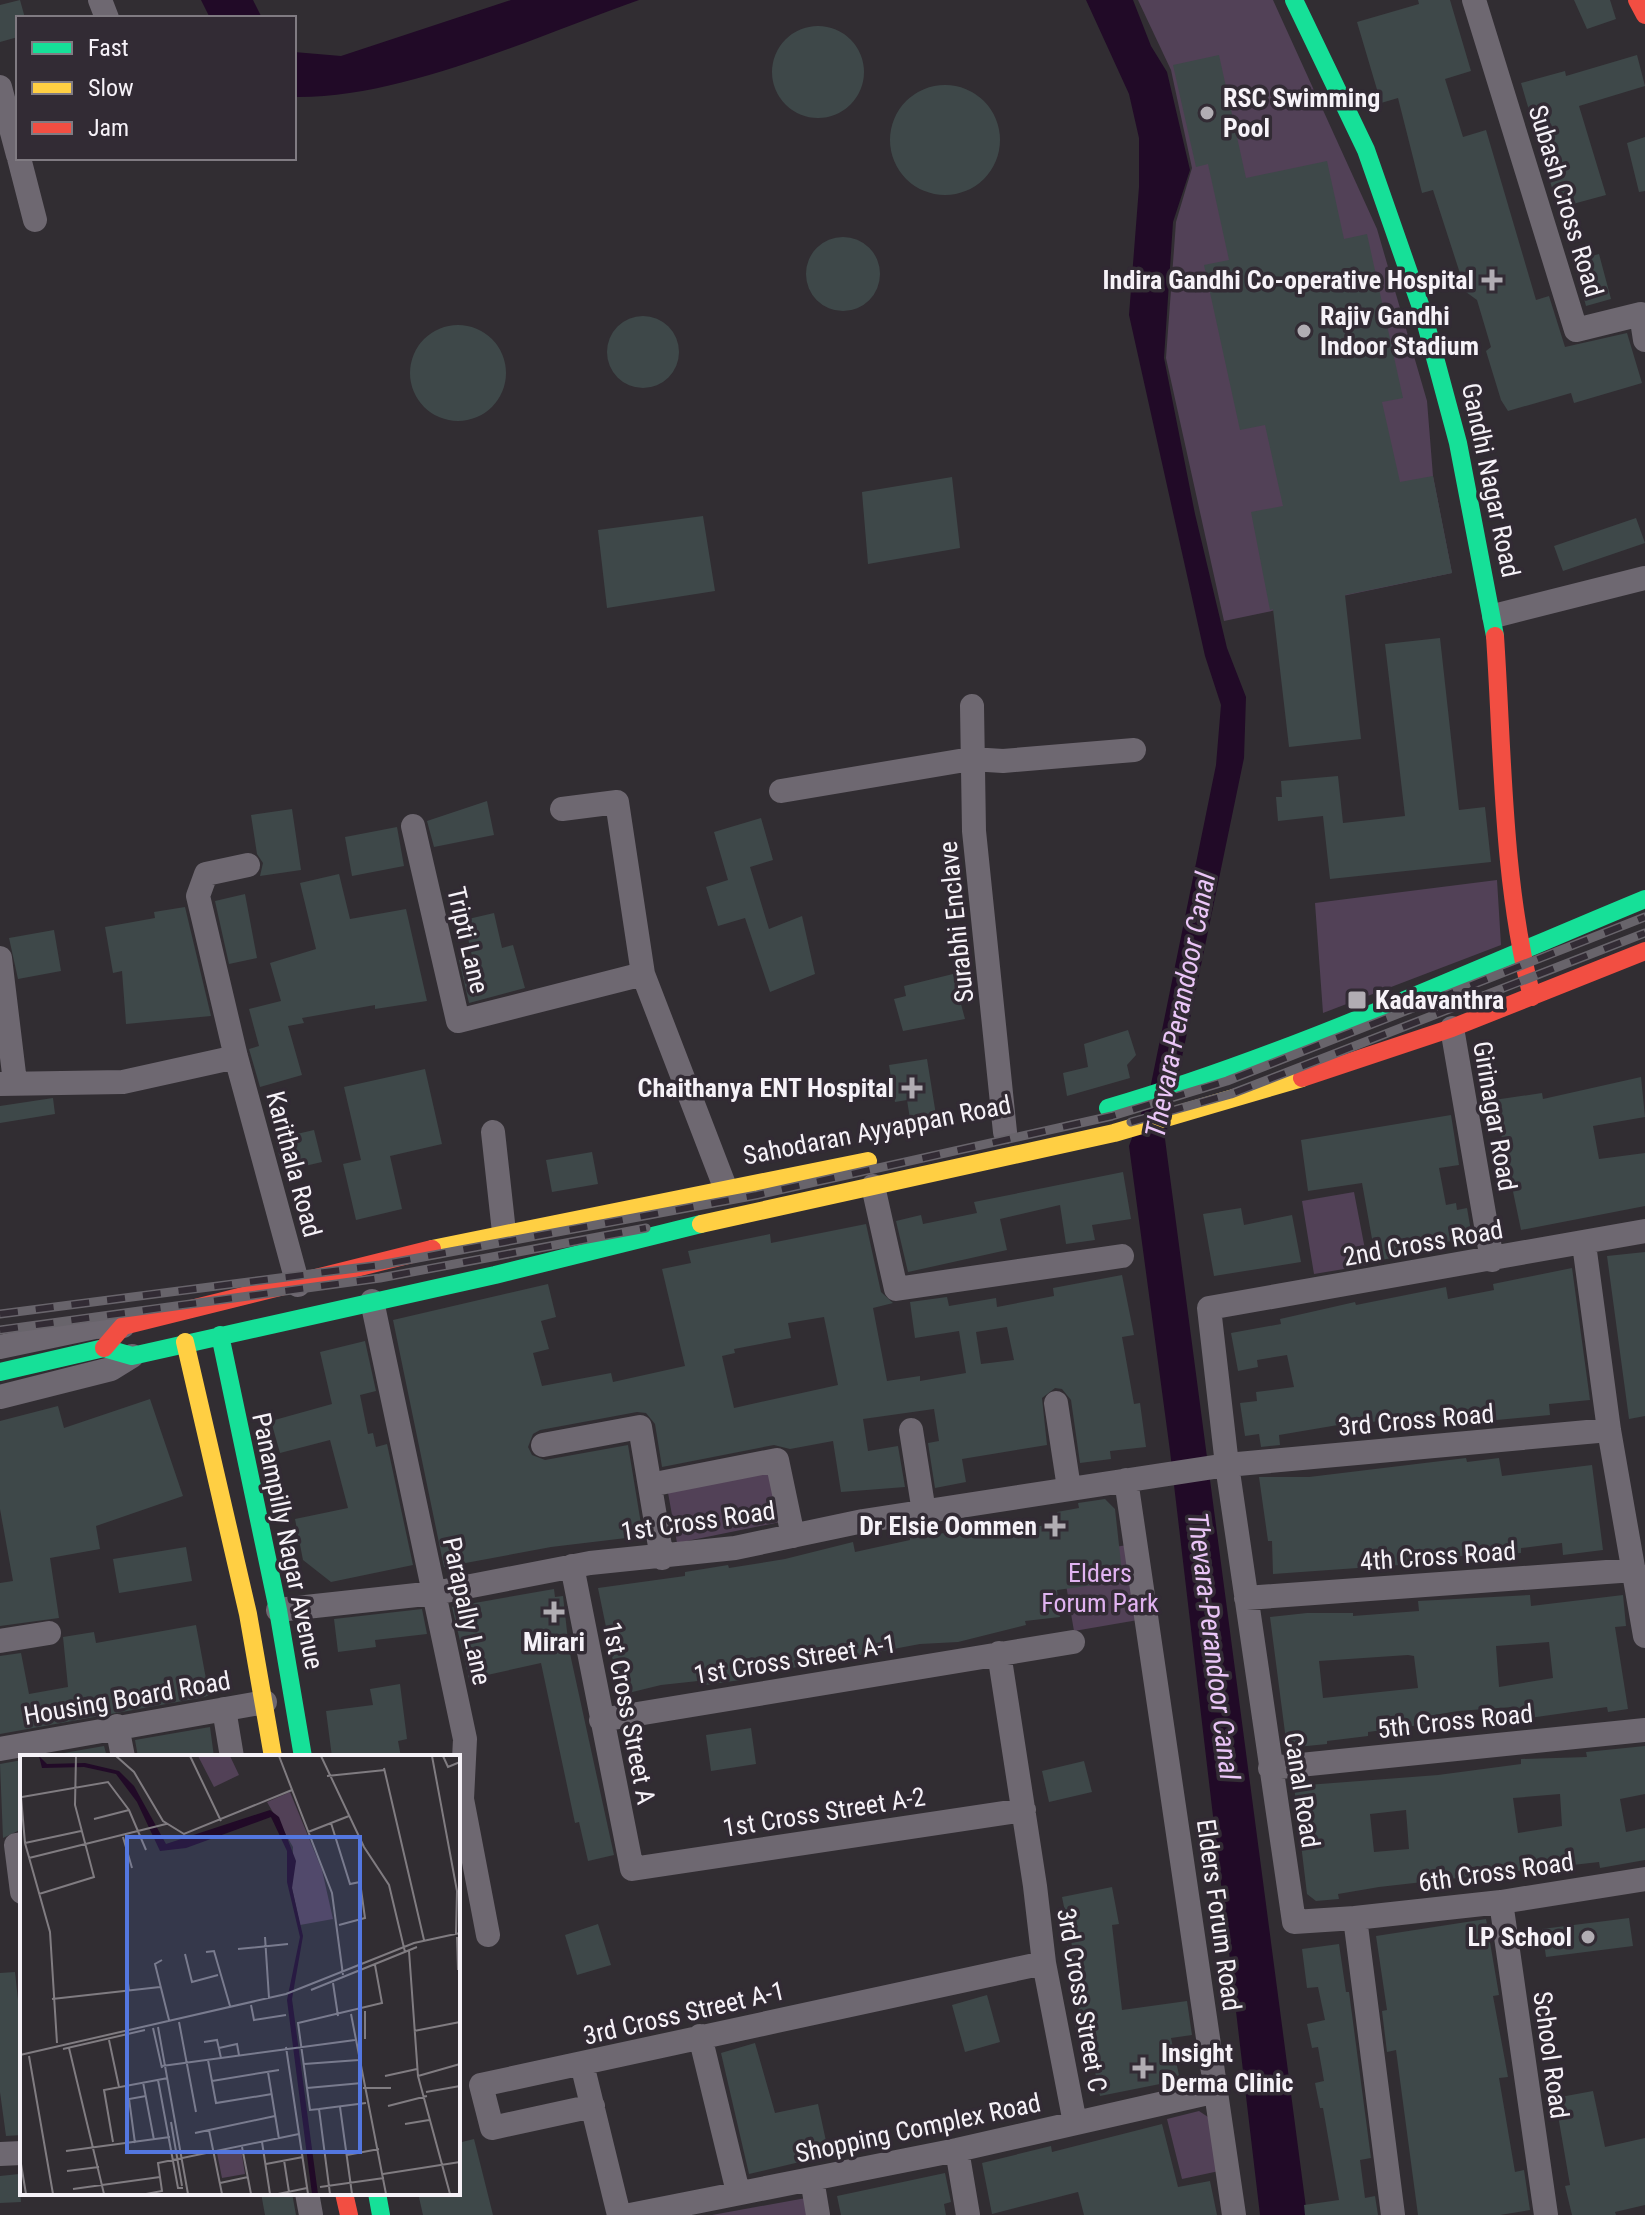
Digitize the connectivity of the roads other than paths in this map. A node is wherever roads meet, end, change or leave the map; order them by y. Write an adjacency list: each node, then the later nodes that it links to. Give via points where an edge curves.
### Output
1 (1294, 0): 11 (main road, Gandhi Nagar Road, via 1366,150 1423,313 1458,443)
2 (1474, 0): 9 (street, Subash Cross Road, via 1576,330 1641,314)
3 (1637, 0): 4 (main road)
4 (1645, 15)
5 (0, 87): 6 (street)
6 (16, 149)
7 (19, 160): 8 (street)
8 (35, 220)
9 (1645, 340)
10 (1645, 578): 11 (street)
11 (1494, 616): 20 (main road, Gandhi Nagar Road)
12 (972, 706): 14 (street, Surabhi Enclave)
13 (1134, 750): 14 (street)
14 (971, 759): 15 (street); 30 (street, Surabhi Enclave)
15 (781, 791)
16 (562, 809): 23 (street, via 617,802)
17 (413, 826): 23 (street, Tripti Lane, via 458,1021)
18 (248, 865): 26 (street, Karithala Road, via 206,874 198,896)
19 (1645, 899): 20 (main road)
20 (1520, 951): 24 (main road, Gandhi Nagar Road); 28 (main road, via 1179,1087)
21 (1645, 951): 24 (main road, Sahodaran Ayyappan Road)
22 (0, 958): 27 (street)
23 (643, 974): 33 (street)
24 (1532, 997): 25 (main road, Sahodaran Ayyappan Road)
25 (1452, 1028): 32 (main road, Sahodaran Ayyappan Road, via 1177,1116); 38 (street, Girinagar Road)
26 (236, 1057): 27 (street, via 123,1082); 40 (street, Karithala Road)
27 (7, 1083)
28 (1093, 1112)
29 (493, 1132): 35 (street)
30 (1004, 1132)
31 (880, 1159): 33 (main road, Sahodaran Ayyappan Road)
32 (873, 1186): 37 (street, via 896,1289); 39 (main road, Sahodaran Ayyappan Road)
33 (725, 1187): 35 (main road, Sahodaran Ayyappan Road)
34 (1645, 1231): 36 (street, 2nd Cross Road)
35 (493, 1234): 39 (main road); 40 (main road, Sahodaran Ayyappan Road)
36 (1584, 1244): 38 (street, 2nd Cross Road); 54 (street)
37 (1122, 1256)
38 (1492, 1260): 43 (street, 2nd Cross Road)
39 (495, 1275): 41 (main road, Sahodaran Ayyappan Road)
40 (298, 1285): 42 (main road, Sahodaran Ayyappan Road)
41 (372, 1301): 45 (main road, Sahodaran Ayyappan Road); 65 (street, Parapally Lane)
42 (220, 1304): 44 (main road, Sahodaran Ayyappan Road); 46 (main road, via 198,1321)
43 (1209, 1308): 56 (street, Canal Road)
44 (123, 1326): 47 (street); 48 (main road)
45 (220, 1335): 46 (main road, Sahodaran Ayyappan Road); 67 (main road, Panampilly Nagar Avenue)
46 (185, 1342): 49 (main road, Sahodaran Ayyappan Road); 68 (main road, Panampilly Nagar Avenue)
47 (0, 1347)
48 (104, 1348): 49 (main road); 50 (main road)
49 (132, 1356): 51 (street, via 111,1369)
50 (6, 1371)
51 (0, 1397)
52 (1056, 1403): 59 (street)
53 (911, 1430): 60 (street)
54 (1609, 1430): 56 (street, 3rd Cross Road); 64 (street)
55 (543, 1445): 58 (street, via 640,1427)
56 (1227, 1465): 57 (street, 3rd Cross Road); 66 (street, Canal Road)
57 (1126, 1480): 59 (street, 1st Cross Road); 97 (street, Elders Forum Road)
58 (650, 1485): 61 (street, via 777,1460); 62 (street)
59 (1069, 1488): 60 (street, 1st Cross Road)
60 (924, 1512): 61 (street, 1st Cross Road)
61 (793, 1536): 62 (street, 1st Cross Road)
62 (662, 1558): 63 (street, 1st Cross Road)
63 (572, 1566): 65 (street, 1st Cross Road); 77 (street, 1st Cross Street A)
64 (1634, 1570): 66 (street, 4th Cross Road); 70 (street)
65 (435, 1593): 67 (street, 1st Cross Road); 93 (street, Parapally Lane, via 465,1739 462,1799)
66 (1246, 1598): 85 (street, Canal Road)
67 (278, 1610): 68 (main road); 74 (main road, Panampilly Nagar Avenue)
68 (248, 1614): 75 (main road, Panampilly Nagar Avenue)
69 (49, 1633): 71 (street)
70 (1645, 1636)
71 (0, 1641)
72 (1073, 1642): 73 (street, 1st Cross Street A-1)
73 (999, 1653): 77 (street, 1st Cross Street A-1); 86 (street, 3rd Cross Street C)
74 (294, 1698): 75 (main road); 84 (main road, Panampilly Nagar Avenue)
75 (265, 1702): 76 (street, Housing Board Road); 83 (main road, Panampilly Nagar Avenue)
76 (224, 1709): 78 (street, Housing Board Road); 82 (street)
77 (601, 1720): 88 (street, 1st Cross Street A)
78 (117, 1726): 80 (street, Housing Board Road); 81 (street)
79 (1645, 1730): 85 (street, 5th Cross Road)
80 (0, 1749)
81 (123, 1755)
82 (232, 1755)
83 (273, 1755)
84 (303, 1755)
85 (1270, 1768): 92 (street, Canal Road, via 1294,1922)
86 (1024, 1810): 88 (street, 1st Cross Street A-2); 94 (street, 3rd Cross Street C)
87 (20, 1844): 89 (street)
88 (632, 1869)
89 (20, 1876)
90 (1645, 1879): 91 (street, 6th Cross Road)
91 (1501, 1902): 92 (street, 6th Cross Road); 117 (street, School Road)
92 (1355, 1918): 116 (street)
93 (488, 1935)
94 (1044, 1963): 95 (street, 3rd Cross Street A-1); 99 (street, 3rd Cross Street C)
95 (700, 2036): 96 (street, 3rd Cross Street A-1); 104 (street)
96 (582, 2064): 98 (street); 98 (street, 3rd Cross Street A-1, via 481,2085 492,2128)
97 (1217, 2091): 99 (street, Shopping Complex Road); 115 (street, Elders Forum Road)
98 (593, 2106): 111 (street)
99 (1075, 2123): 100 (street, Shopping Complex Road)
100 (957, 2150): 103 (street, Shopping Complex Road); 114 (street)
101 (20, 2153): 102 (street)
102 (0, 2154)
103 (812, 2179): 104 (street, Shopping Complex Road); 113 (street)
104 (738, 2192): 112 (street, Shopping Complex Road)
105 (307, 2195): 108 (street)
106 (344, 2195): 109 (main road)
107 (377, 2195): 110 (main road)
108 (311, 2215)
109 (349, 2215)
110 (381, 2215)
111 (619, 2215)
112 (630, 2215)
113 (818, 2215)
114 (968, 2215)
115 (1234, 2215)
116 (1393, 2215)
117 (1546, 2215)

